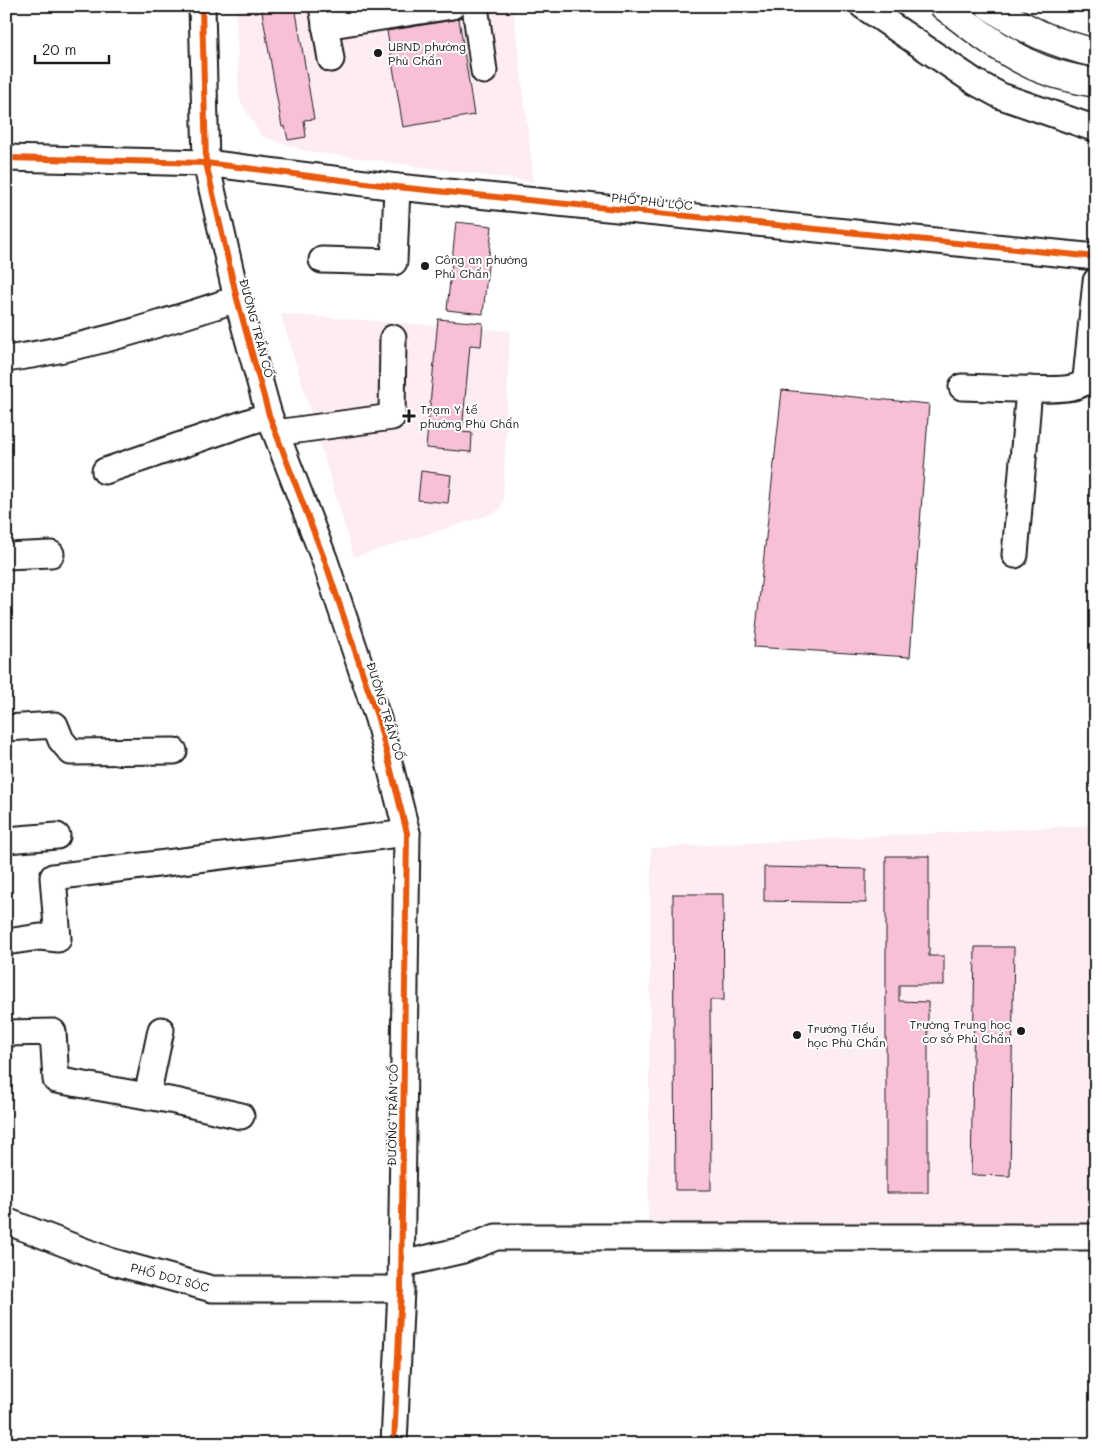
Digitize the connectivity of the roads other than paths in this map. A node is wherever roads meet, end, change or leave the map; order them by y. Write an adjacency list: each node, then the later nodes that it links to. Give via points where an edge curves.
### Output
1 (202, 6): 14 (street, ĐƯỜNG TRẦN CỐ)
2 (452, 6): 7 (street)
3 (474, 6): 10 (street)
4 (863, 6): 12 (street, via 1001,96)
5 (944, 6): 11 (highway, via 1029,64 1058,75)
6 (990, 6): 8 (highway, via 1013,22 1059,44)
7 (324, 16): 9 (street)
8 (1096, 53)
9 (331, 59)
10 (484, 71)
11 (1096, 83)
12 (1096, 129)
13 (6, 158): 14 (street, PHỐ PHÙ LỘC)
14 (206, 163): 15 (street, PHỐ PHÙ LỘC); 19 (street, ĐƯỜNG TRẦN CỐ)
15 (396, 187): 16 (street, PHỐ PHÙ LỘC); 17 (street, via 394,262)
16 (1096, 257)
17 (322, 260)
18 (1096, 281): 23 (street, via 1084,381 1073,388)
19 (237, 299): 21 (street, via 119,337 55,353); 24 (street, ĐƯỜNG TRẦN CỐ)
20 (393, 338): 24 (street, via 392,417)
21 (6, 359)
22 (962, 387): 23 (street)
23 (1029, 389): 27 (street)
24 (272, 424): 25 (street); 31 (street, ĐƯỜNG TRẦN CỐ, via 325,561 378,719)
25 (105, 471)
26 (50, 554): 28 (street)
27 (1015, 555)
28 (6, 556)
29 (6, 728): 30 (street, via 55,725 71,752)
30 (174, 751)
31 (407, 833): 34 (street, via 53,877 58,939 40,937); 41 (street, ĐƯỜNG TRẦN CỐ)
32 (57, 836): 33 (street)
33 (6, 840)
34 (6, 942)
35 (160, 1030): 37 (street)
36 (6, 1033): 37 (street, via 53,1032 56,1080)
37 (147, 1096): 38 (street)
38 (241, 1116)
39 (6, 1221): 42 (street, PHỐ DOI SÓC, via 110,1261 212,1289)
40 (1096, 1237): 41 (street, via 496,1237 463,1250)
41 (402, 1264): 42 (street, ĐƯỜNG TRẦN CỐ)
42 (401, 1288): 43 (street, ĐƯỜNG TRẦN CỐ)
43 (394, 1444)

